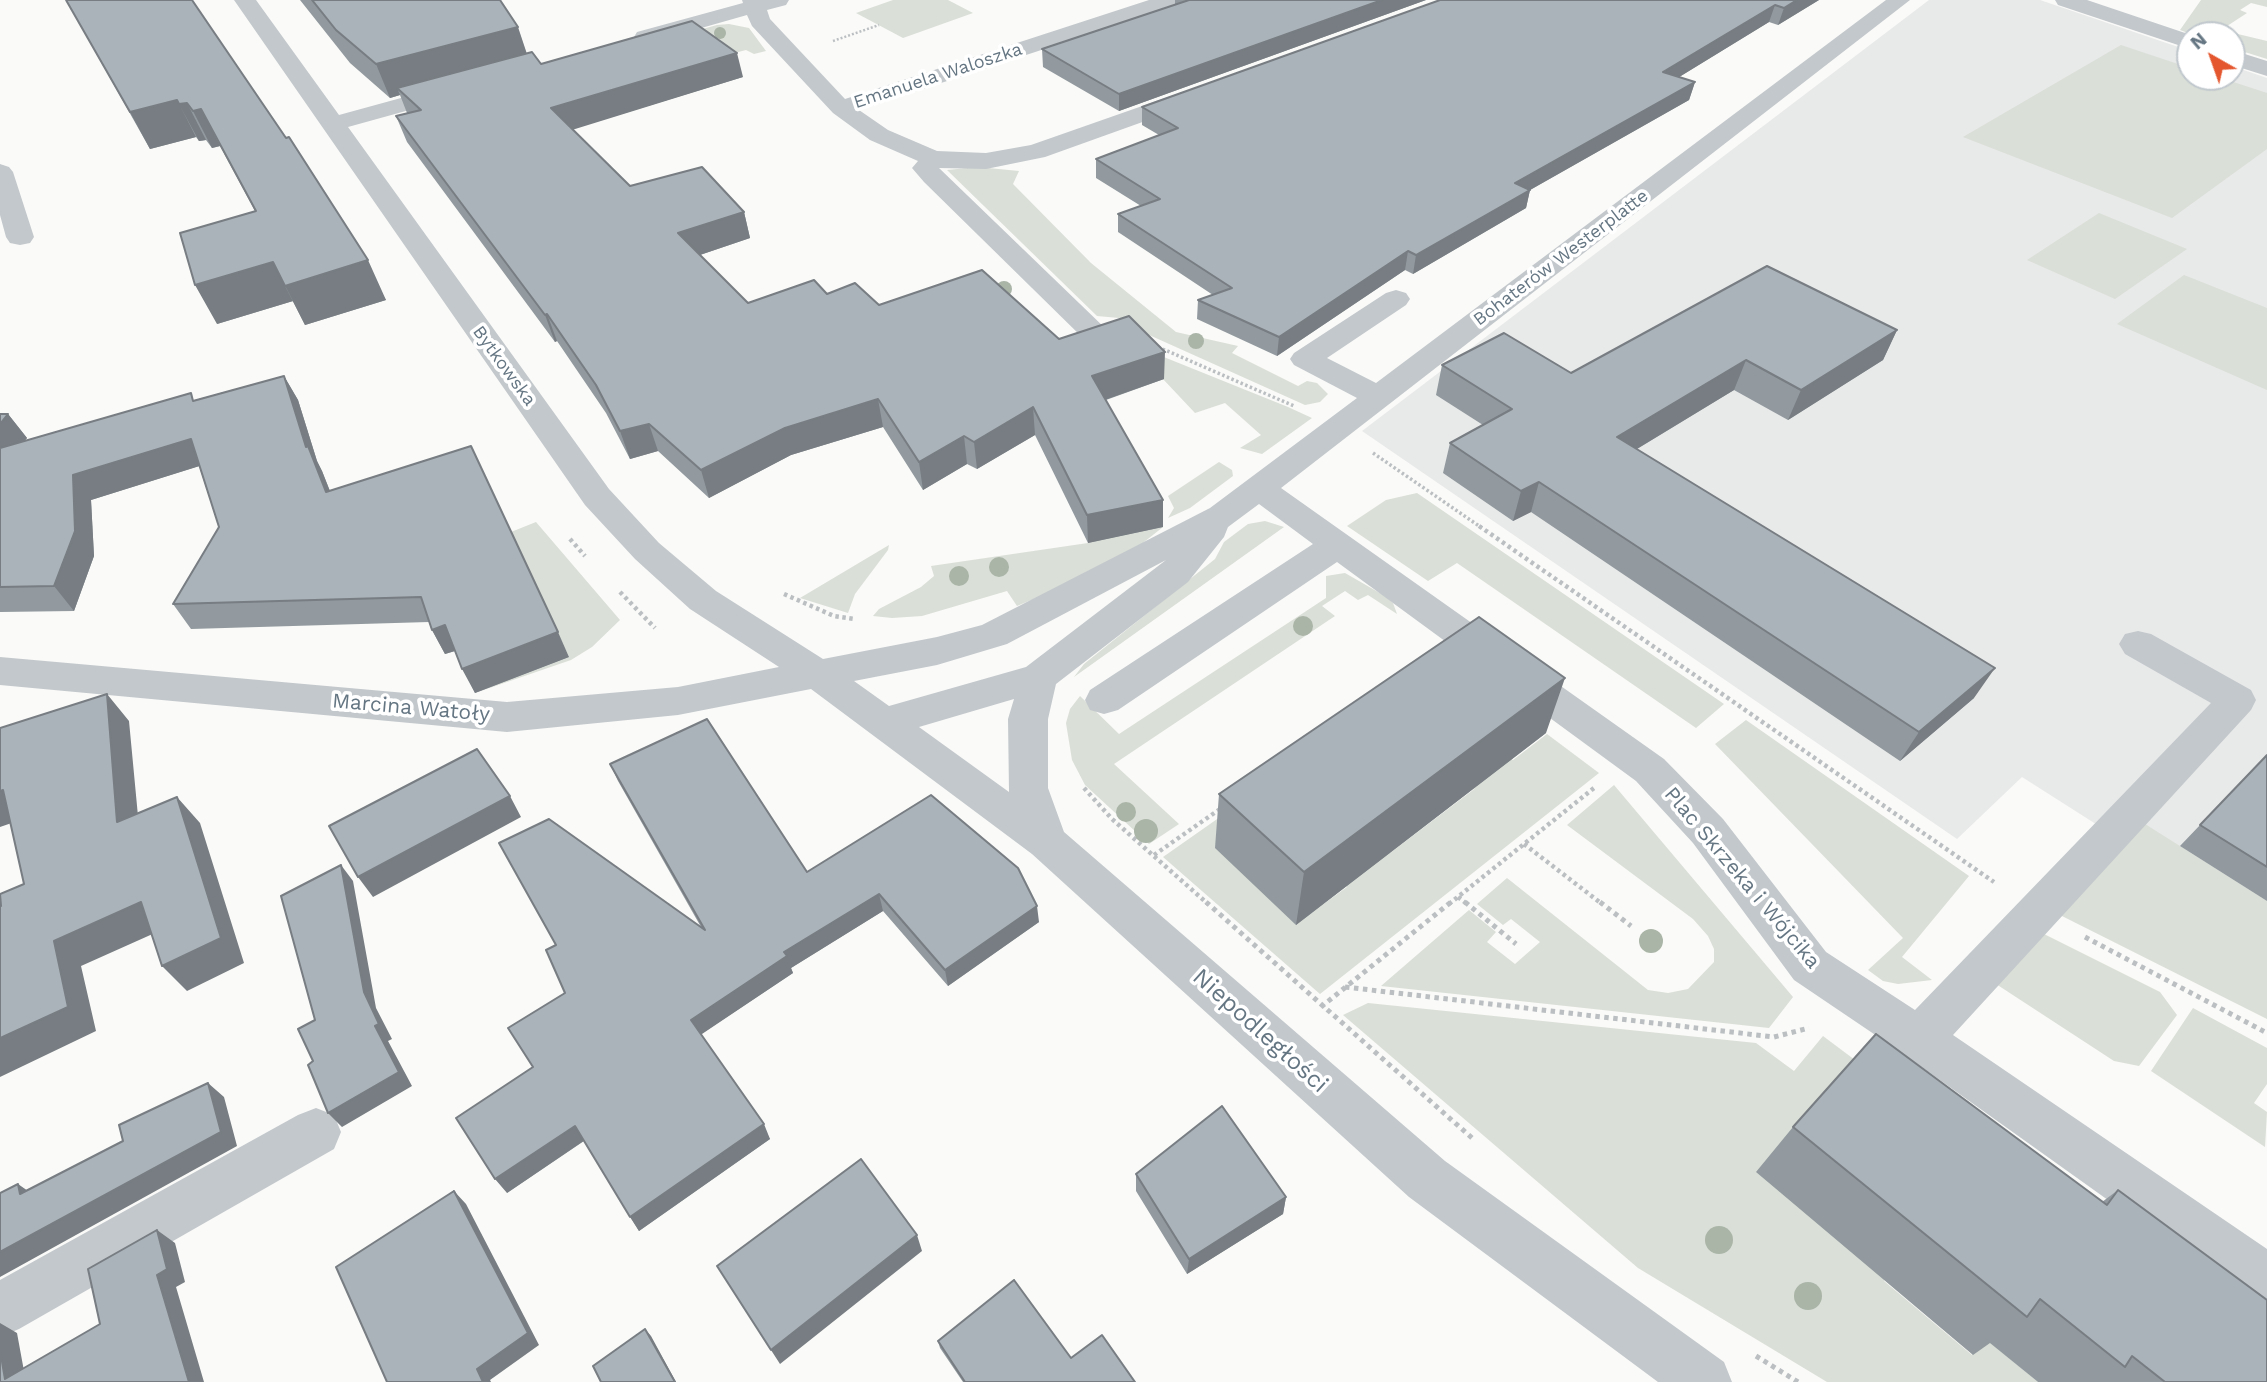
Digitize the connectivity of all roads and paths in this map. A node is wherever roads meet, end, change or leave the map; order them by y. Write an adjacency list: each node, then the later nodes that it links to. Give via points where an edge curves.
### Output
1 (245, 0): 14 (street, Bytkowska)
2 (778, 0): 6 (street)
3 (1170, 0): 13 (street, Emanuela Waloszka)
4 (1899, 0): 20 (street, Bohaterów Westerplatte)
5 (2066, 0): 7 (street)
6 (753, 3): 8 (street); 13 (street, Emanuela Waloszka, via 760,21)
7 (2176, 38)
8 (621, 44)
9 (2246, 62): 10 (street)
10 (2267, 69)
11 (476, 85): 14 (street)
12 (1217, 88): 15 (street, via 1036,152 986,161)
13 (841, 108): 15 (street, via 879,135)
14 (333, 124): 29 (street, Bytkowska, via 597,497 647,551 703,600)
15 (933, 158): 19 (street, via 925,168 933,177)
16 (0, 172): 17 (street)
17 (20, 237)
18 (1396, 299): 20 (street, via 1306,359)
19 (1097, 336)
20 (1379, 397): 22 (street, Bohaterów Westerplatte)
21 (1373, 453): 40 (path)
22 (1259, 488): 23 (street, Bohaterów Westerplatte); 24 (street, Plac Skrzeka i Wójcika)
23 (1222, 516): 29 (street, Bohaterów Westerplatte, via 994,635); 30 (street, Bohaterów Westerplatte, via 1175,573)
24 (1339, 544): 31 (street); 33 (street, Plac Skrzeka i Wójcika)
25 (783, 593): 26 (path, via 834,616)
26 (858, 619)
27 (2138, 644): 40 (street, via 2237,700)
28 (0, 671): 29 (street, Marcina Watoły, via 507,717 678,701)
29 (820, 676): 32 (street, Niepodległości)
30 (1039, 677): 32 (street, Bohaterów Westerplatte); 36 (street, via 1028,719 1028,788)
31 (1104, 700)
32 (883, 723): 36 (street, Niepodległości)
33 (1632, 757): 37 (path); 47 (street, Plac Skrzeka i Wójcika, via 1708,831 1810,966)
34 (1080, 784): 38 (path)
35 (1231, 801): 38 (path)
36 (1047, 842): 53 (street, Niepodległości, via 1427,1179)
37 (1524, 845): 39 (path); 41 (path)
38 (1154, 855): 44 (path)
39 (1458, 897): 42 (path); 43 (path)
40 (2036, 911): 46 (path); 47 (street)
41 (1631, 926)
42 (1516, 944)
43 (1345, 987): 44 (path); 45 (path, via 1774,1037)
44 (1321, 1007): 49 (path)
45 (1821, 1026)
46 (2267, 1032)
47 (1919, 1038): 50 (street, Plac Skrzeka i Wójcika)
48 (316, 1132): 51 (street)
49 (1477, 1142)
50 (2267, 1281)
51 (0, 1310)
52 (1750, 1353): 54 (path)
53 (1704, 1382)
54 (1798, 1382)

